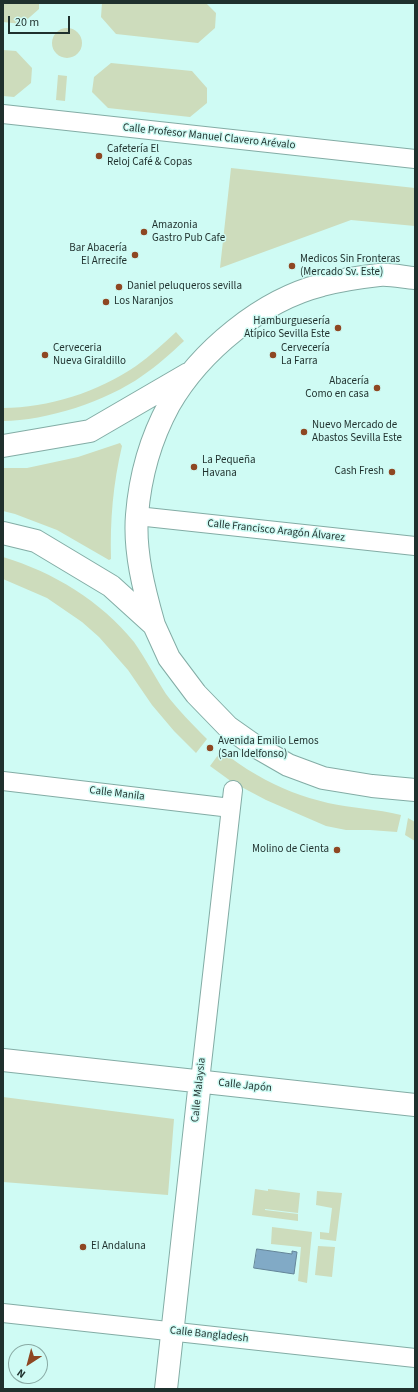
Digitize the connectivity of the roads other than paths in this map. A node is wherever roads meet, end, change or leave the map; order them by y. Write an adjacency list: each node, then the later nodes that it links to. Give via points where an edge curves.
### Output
1 (3, 114): 2 (street, Calle Profesor Manuel Clavero Arévalo)
2 (415, 159)
3 (415, 278): 4 (street, via 380,275 322,285 291,296 242,324)
4 (192, 371): 5 (street, via 90,431); 6 (street, via 169,405 153,441 142,479)
5 (3, 446)
6 (137, 516): 8 (street, Calle Francisco Aragón Álvarez); 9 (street, via 138,556 144,592)
7 (3, 533): 9 (street, via 36,541 111,586)
8 (415, 546)
9 (154, 625): 11 (street, via 169,658 196,694 228,727 256,746 288,765 323,778)
10 (3, 781): 12 (street, Calle Manila)
11 (415, 790)
12 (232, 799): 14 (street, Calle Malaysia)
13 (3, 1060): 14 (street, Calle Japón)
14 (200, 1081): 15 (street, Calle Japón); 17 (street, Calle Malaysia)
15 (415, 1105)
16 (3, 1313): 17 (street, Calle Bangladesh)
17 (172, 1332): 18 (street, Calle Bangladesh); 19 (street, Calle Malaysia)
18 (415, 1358)
19 (166, 1389)

